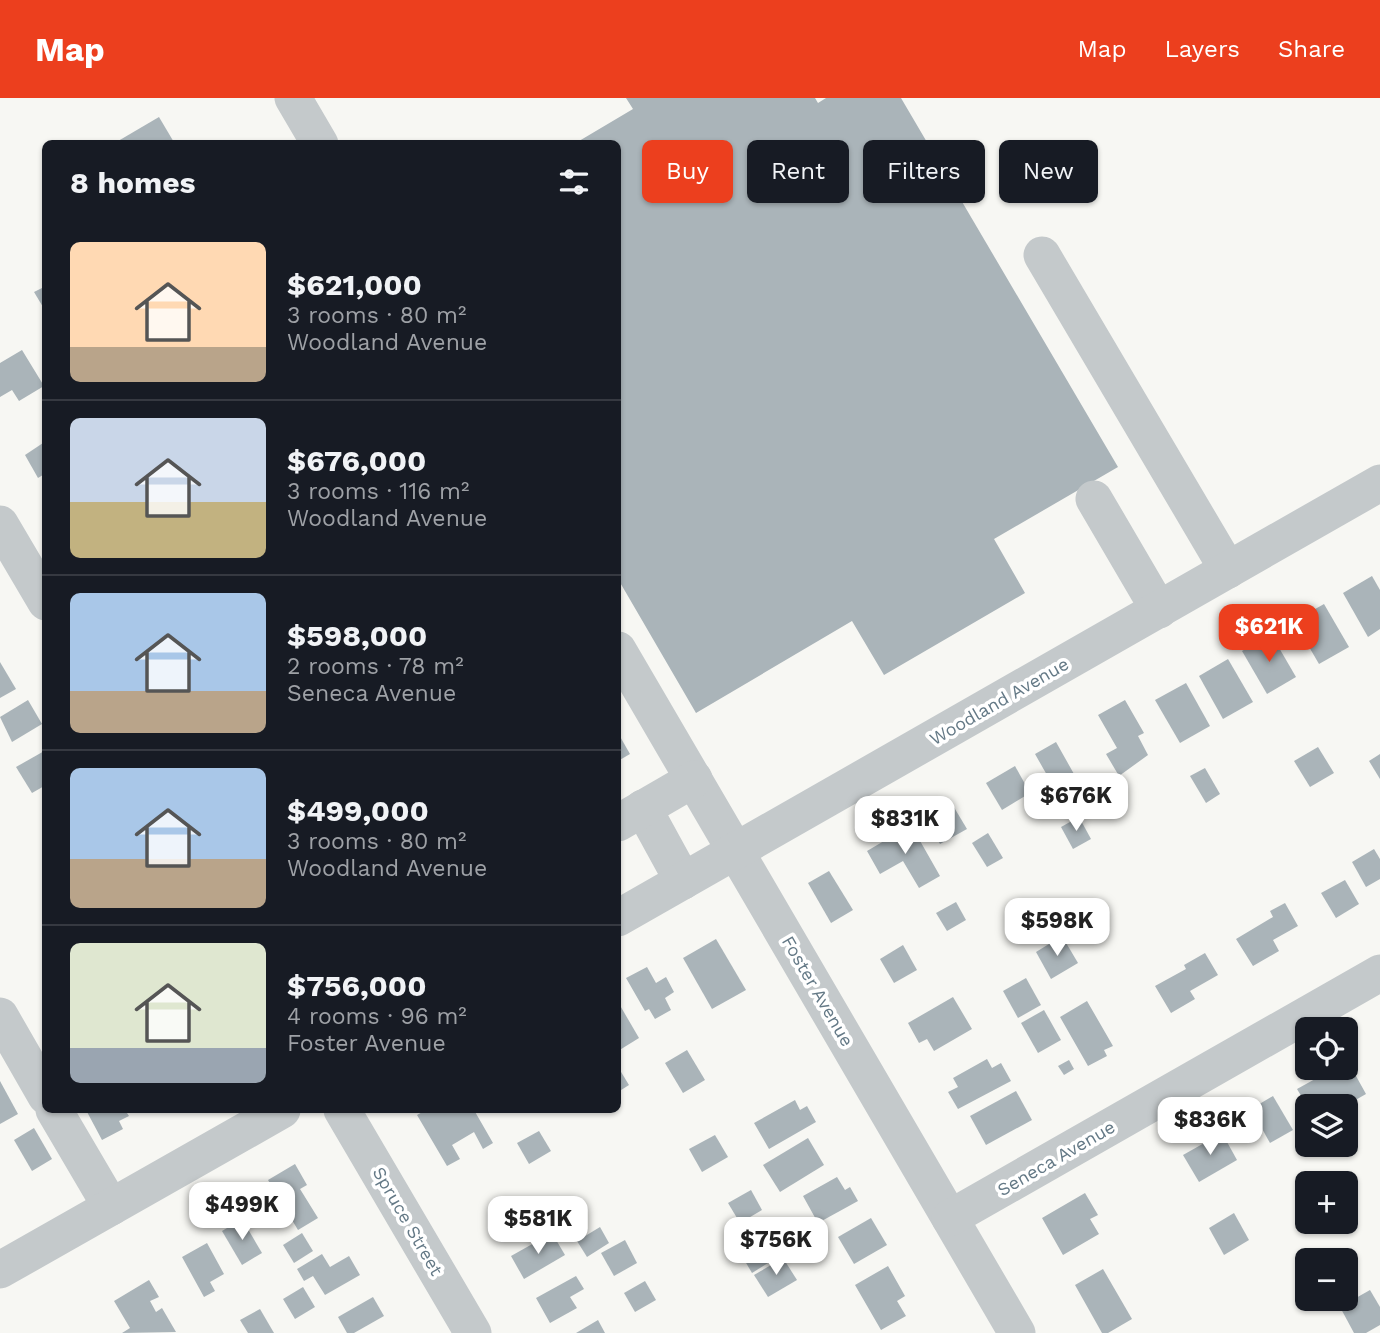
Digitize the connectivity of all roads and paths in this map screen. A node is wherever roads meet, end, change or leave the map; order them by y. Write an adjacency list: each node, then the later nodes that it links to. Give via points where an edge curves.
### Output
1 (293, 98): 2 (street)
2 (318, 140)
3 (1042, 254): 7 (street)
4 (1380, 483): 7 (street, Woodland Avenue)
5 (1094, 499): 9 (street)
6 (0, 524): 8 (street)
7 (1228, 570): 9 (street, Woodland Avenue)
8 (42, 595)
9 (1159, 610): 13 (street, Woodland Avenue)
10 (621, 655): 11 (street, Foster Avenue)
11 (694, 779): 12 (street); 13 (street, Foster Avenue)
12 (631, 816): 14 (street)
13 (736, 851): 14 (street, Woodland Avenue); 23 (street, Foster Avenue)
14 (683, 881): 15 (street, Woodland Avenue)
15 (621, 916)
16 (1380, 973): 23 (street, Seneca Avenue)
17 (0, 1016): 18 (street)
18 (42, 1089)
19 (56, 1113): 22 (street)
20 (277, 1113): 22 (street)
21 (344, 1113): 25 (street, Spruce Street)
22 (111, 1207): 24 (street)
23 (950, 1219): 26 (street, Foster Avenue)
24 (0, 1270)
25 (473, 1333)
26 (1017, 1333)

